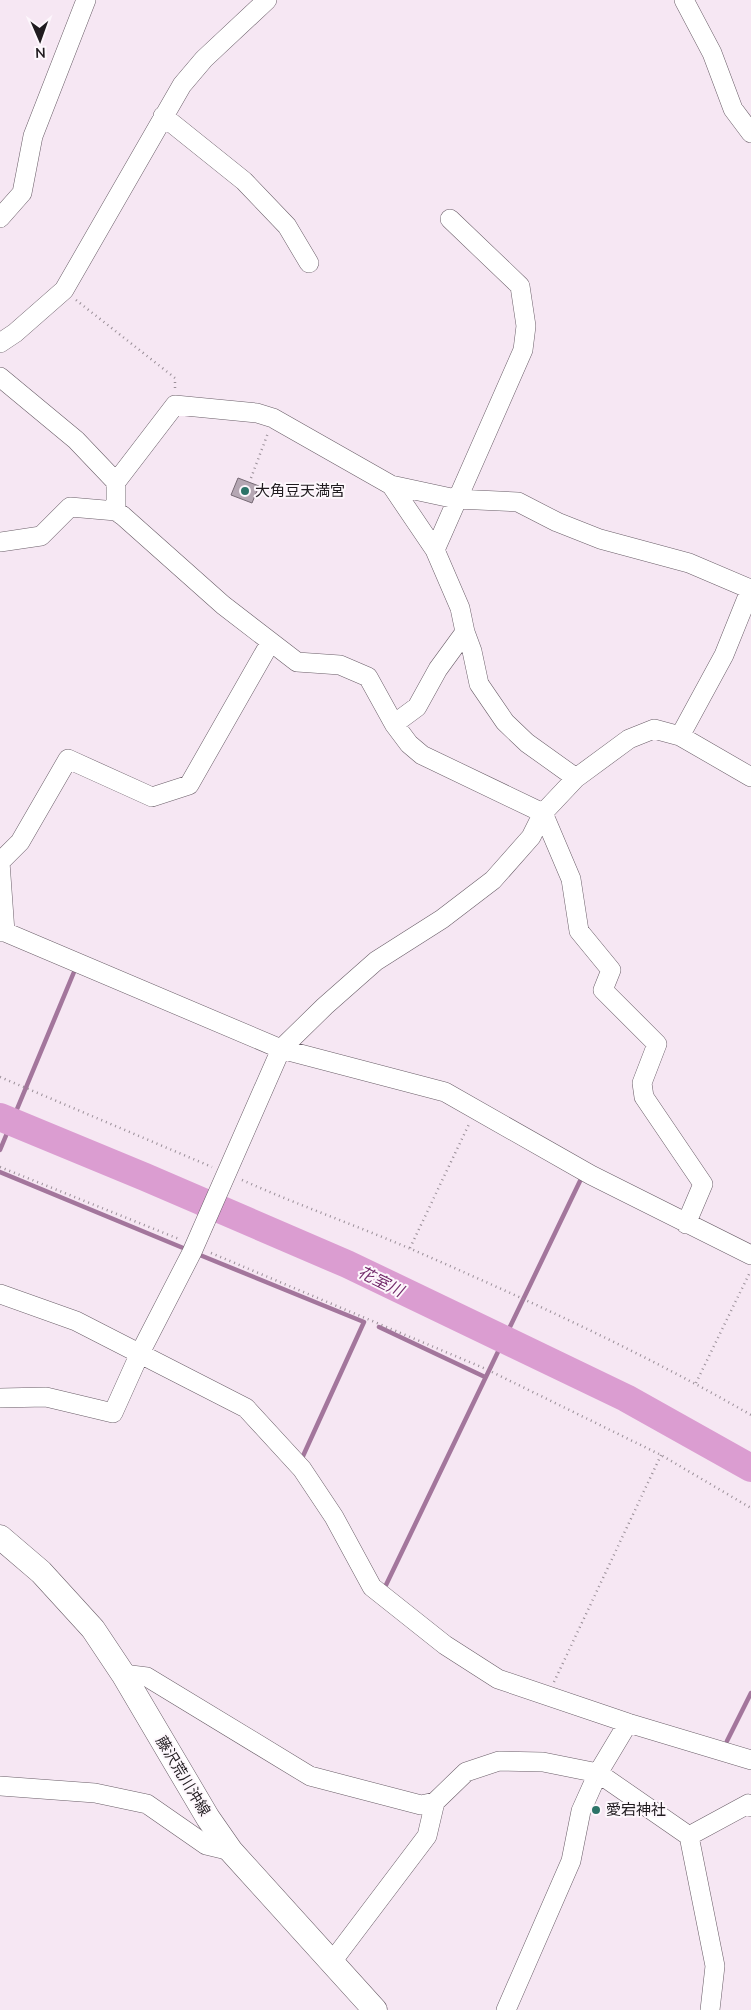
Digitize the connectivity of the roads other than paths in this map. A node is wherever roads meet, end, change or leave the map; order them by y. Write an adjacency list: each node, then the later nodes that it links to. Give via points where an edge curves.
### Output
1 (86, 0): 7 (street, via 33,136 22,194)
2 (267, 0): 4 (street)
3 (684, 0): 6 (street, via 712,53 734,109)
4 (248, 7): 5 (street, via 182,84)
5 (163, 116): 9 (street, via 244,181 287,226); 10 (street, via 64,290)
6 (751, 132)
7 (0, 218)
8 (450, 219): 14 (street, via 520,286 526,326 523,350)
9 (309, 263)
10 (0, 342)
11 (0, 377): 12 (street, via 76,440)
12 (116, 482): 13 (street, via 175,406 257,413 273,418); 15 (street)
13 (391, 484): 14 (street); 17 (street)
14 (456, 499): 17 (street); 18 (street, via 518,502 600,539 690,563)
15 (116, 511): 16 (street, via 70,507 41,536); 20 (street)
16 (0, 542)
17 (435, 550): 19 (street, via 460,608)
18 (750, 589): 22 (street, via 724,654)
19 (465, 632): 21 (street, via 438,669 417,707); 24 (street, via 479,684 505,722 527,744)
20 (270, 642): 21 (street, via 297,662 340,665 368,677); 26 (street, via 190,785 152,797 68,759 20,842)
21 (394, 724): 25 (street, via 422,756)
22 (680, 736): 23 (street); 24 (street, via 654,729 629,739)
23 (751, 776)
24 (576, 778): 25 (street)
25 (542, 813): 28 (street, via 531,837 493,880 442,920 376,961); 29 (street, via 571,880 579,931 611,970 603,990 657,1044 642,1084 644,1097 703,1184)
26 (0, 862): 27 (street)
27 (2, 932): 28 (street)
28 (281, 1049): 29 (street, via 445,1092 591,1175); 32 (street, via 192,1252)
29 (686, 1224): 30 (street)
30 (751, 1255)
31 (0, 1294): 32 (street, via 76,1320)
32 (140, 1353): 33 (street, via 113,1413 46,1397); 36 (street, via 246,1408 302,1469 334,1518 372,1587 445,1645 498,1679)
33 (0, 1398)
34 (0, 1537): 35 (main road, 藤沢荒川沖線, via 74,1607)
35 (123, 1674): 40 (street, via 147,1677 310,1776 421,1805); 43 (main road, 藤沢荒川沖線)
36 (628, 1723): 37 (street); 38 (street)
37 (751, 1760)
38 (598, 1773): 40 (street, via 543,1762 499,1761 466,1772); 42 (street); 46 (street, via 581,1810 572,1860)
39 (0, 1786): 43 (street, via 95,1793 147,1804 206,1845)
40 (435, 1802): 44 (street, via 427,1836)
41 (751, 1807): 42 (street, via 748,1804)
42 (689, 1836): 47 (street, via 715,1966)
43 (231, 1851): 44 (main road, 藤沢荒川沖線)
44 (331, 1963): 45 (main road, 藤沢荒川沖線)
45 (375, 2010)
46 (506, 2010)
47 (710, 2010)

